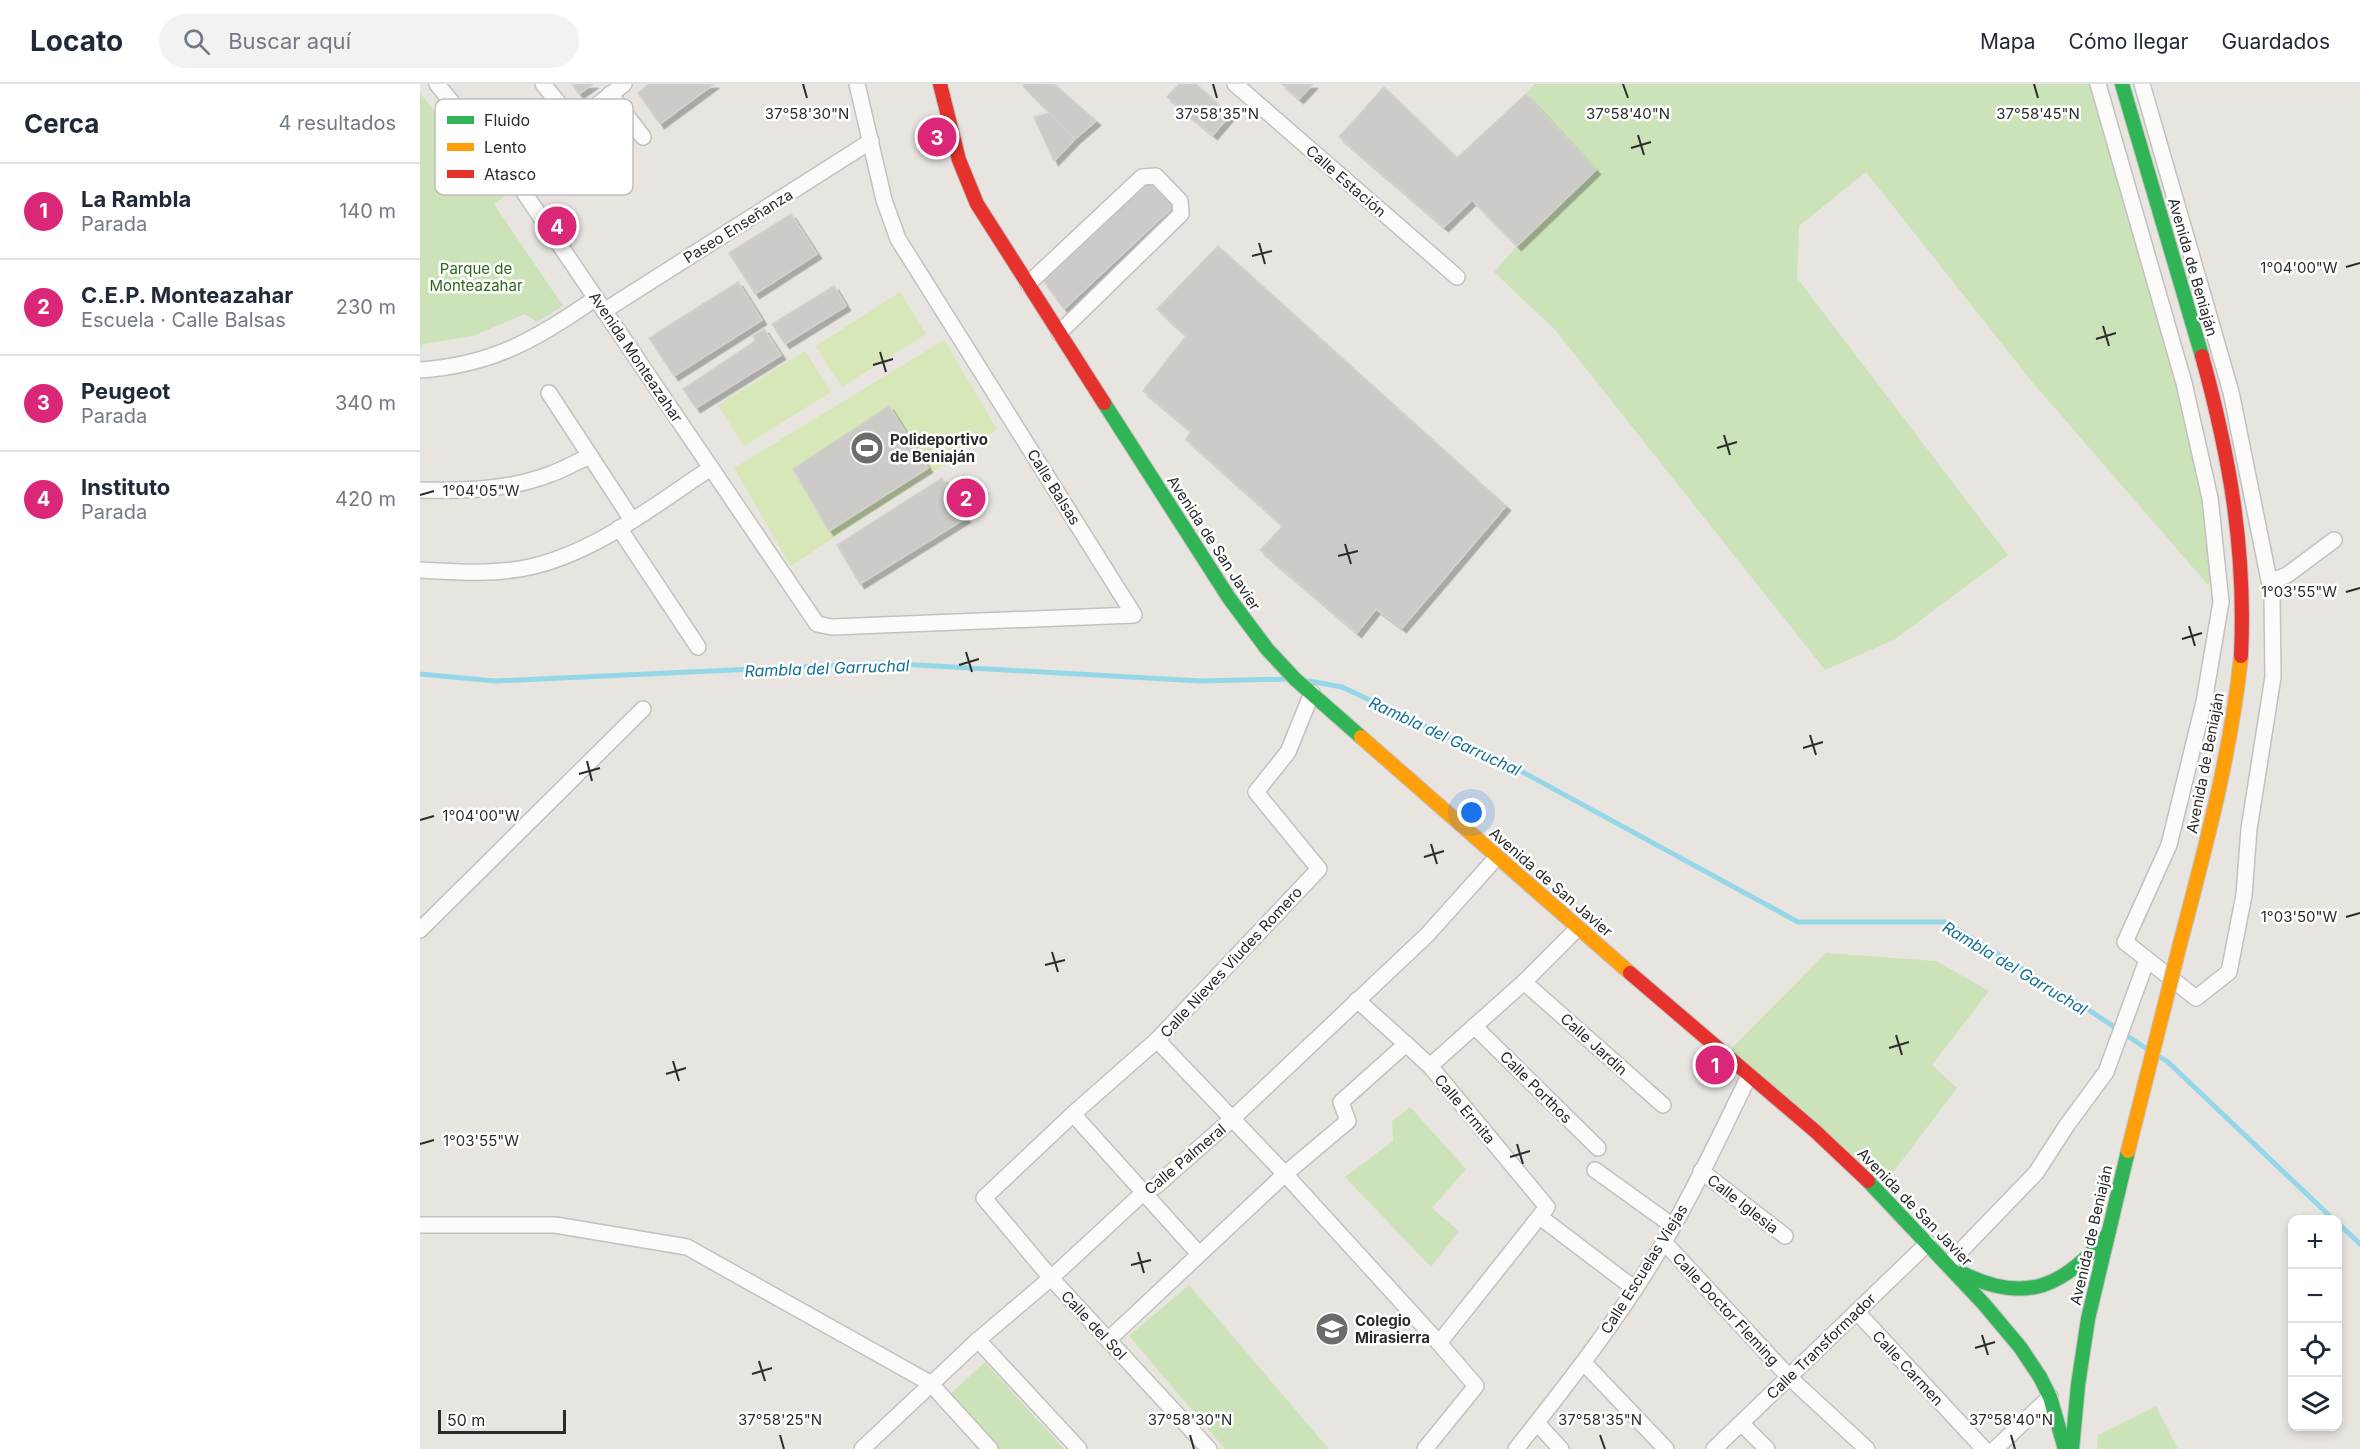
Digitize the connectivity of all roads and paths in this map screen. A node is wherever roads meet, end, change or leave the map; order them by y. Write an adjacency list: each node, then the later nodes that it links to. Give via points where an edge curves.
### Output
1 (437, 84): 11 (street, Avenida Monteazahar)
2 (543, 84): 12 (street)
3 (624, 84): 10 (street)
4 (856, 84): 17 (street, Calle Balsas)
5 (940, 84): 20 (main road, Avenida de San Javier, via 953,139 977,204)
6 (1235, 84): 19 (street, Calle Estación)
7 (2098, 84): 39 (street, via 2184,383 2210,498 2221,602 2204,702 2169,845 2125,942)
8 (2122, 84): 59 (main road, Avenida de Beniaján, bridge, via 2232,479 2241,543 2243,614 2235,707 2218,791)
9 (2142, 84): 31 (street, via 2231,392)
10 (610, 94): 13 (street); 14 (street)
11 (449, 99)
12 (555, 99)
13 (604, 99)
14 (614, 99)
15 (633, 124): 16 (street)
16 (643, 137)
17 (871, 141): 21 (street, Paseo Enseñanza); 32 (street, Calle Balsas, via 884,200 898,239 1134,615)
18 (526, 195): 21 (street, Avenida Monteazahar)
19 (1457, 277)
20 (1028, 284): 22 (main road, Avenida de San Javier); 22 (street, via 1142,177 1156,176 1180,201 1181,214)
21 (600, 304): 23 (street, Paseo Enseñanza, via 510,350 463,365); 26 (street, Avenida Monteazahar)
22 (1059, 333): 34 (main road, Avenida de San Javier, via 1240,615 1274,657)
23 (420, 370)
24 (549, 393): 25 (street)
25 (590, 456): 27 (street, via 548,476 511,485 460,491); 28 (street)
26 (711, 468): 28 (street); 32 (street, Avenida Monteazahar, via 812,618 817,624)
27 (420, 490)
28 (626, 524): 30 (street, via 578,551 529,567 469,572); 33 (street)
29 (2334, 540): 31 (street, via 2287,575)
30 (420, 570)
31 (2270, 582): 39 (street, via 2273,677 2249,829 2244,894 2229,972 2196,998)
32 (832, 627)
33 (698, 647)
34 (1312, 693): 36 (main road, Avenida de San Javier); 43 (street, Calle Nieves Viudes Romero, via 1288,752 1256,792 1319,869)
35 (643, 709): 38 (street)
36 (1497, 857): 37 (main road, Avenida de San Javier); 41 (street, Calle Palmeral, via 1427,935)
37 (1578, 928): 40 (street); 46 (main road, Avenida de San Javier)
38 (420, 930)
39 (2147, 960): 64 (street, via 2106,1072 2036,1173)
40 (1524, 982): 42 (street); 47 (street, Calle Jardín)
41 (1357, 1000): 44 (street, Calle Ermita); 49 (street, Calle Palmeral)
42 (1474, 1026): 45 (street); 50 (street, Calle Porthos)
43 (1157, 1040): 48 (street, Calle Nieves Viudes Romero); 49 (street)
44 (1407, 1044): 45 (street, Calle Ermita); 53 (street, via 1341,1102 1348,1120)
45 (1430, 1066): 56 (street, Calle Ermita)
46 (1749, 1076): 52 (street, Calle Escuelas Viejas); 62 (main road, Avenida de San Javier, via 1848,1160)
47 (1663, 1105)
48 (1073, 1114): 54 (street); 55 (street, Calle Nieves Viudes Romero)
49 (1232, 1119): 53 (street); 54 (street, Calle Palmeral)
50 (1598, 1148)
51 (1595, 1170): 58 (street)
52 (1701, 1171): 58 (street, Calle Escuelas Viejas); 60 (street, Calle Iglesia)
53 (1285, 1174): 63 (street); 70 (street)
54 (1143, 1193): 63 (street); 65 (street, Calle Palmeral)
55 (984, 1198): 65 (street, Calle del Sol)
56 (1543, 1212): 66 (street, Calle Ermita); 70 (street)
57 (420, 1225): 73 (street, via 555,1225 687,1247)
58 (1673, 1226): 61 (street, Calle Escuelas Viejas)
59 (2108, 1233): 64 (main road, via 2080,1266 2030,1289 1988,1285); 75 (main road, Avenida de Beniaján, via 2088,1319)
60 (1785, 1236)
61 (1664, 1242): 66 (street, Calle Escuelas Viejas); 72 (street, Calle Doctor Fleming)
62 (1928, 1243): 64 (main road, Avenida de San Javier); 67 (street, Calle Transformador)
63 (1199, 1254): 69 (street)
64 (1947, 1264): 74 (main road, Avenida de San Javier, via 2019,1347)
65 (1051, 1278): 68 (street, Calle Palmeral); 69 (street, Calle del Sol)
66 (1635, 1289): 71 (street, Calle Escuelas Viejas)
67 (1857, 1312): 72 (street, Calle Transformador); 89 (street, Calle Carmen)
68 (978, 1340): 73 (street, Calle Palmeral); 80 (street)
69 (1108, 1340): 81 (street, Calle del Sol)
70 (1438, 1343): 82 (street, via 1476,1386)
71 (1584, 1363): 76 (street, Calle Escuelas Viejas); 85 (street)
72 (1789, 1377): 77 (street, Calle Transformador); 88 (street, Calle Doctor Fleming)
73 (930, 1383): 78 (street, Calle Palmeral); 79 (street)
74 (2050, 1397): 75 (main road, via 2065,1409); 90 (street); 91 (main road, Avenida de San Javier)
75 (2077, 1402): 92 (main road, Avenida de Beniaján)
76 (1537, 1423): 83 (street, Calle Escuelas Viejas); 84 (street)
77 (1741, 1423): 86 (street, Calle Transformador); 87 (street)
78 (862, 1449)
79 (990, 1449)
80 (1079, 1449)
81 (1209, 1449)
82 (1425, 1449)
83 (1516, 1449)
84 (1561, 1449)
85 (1666, 1449)
86 (1714, 1449)
87 (1767, 1449)
88 (1866, 1449)
89 (1984, 1449)
90 (1995, 1449)
91 (2065, 1449)
92 (2072, 1449)

